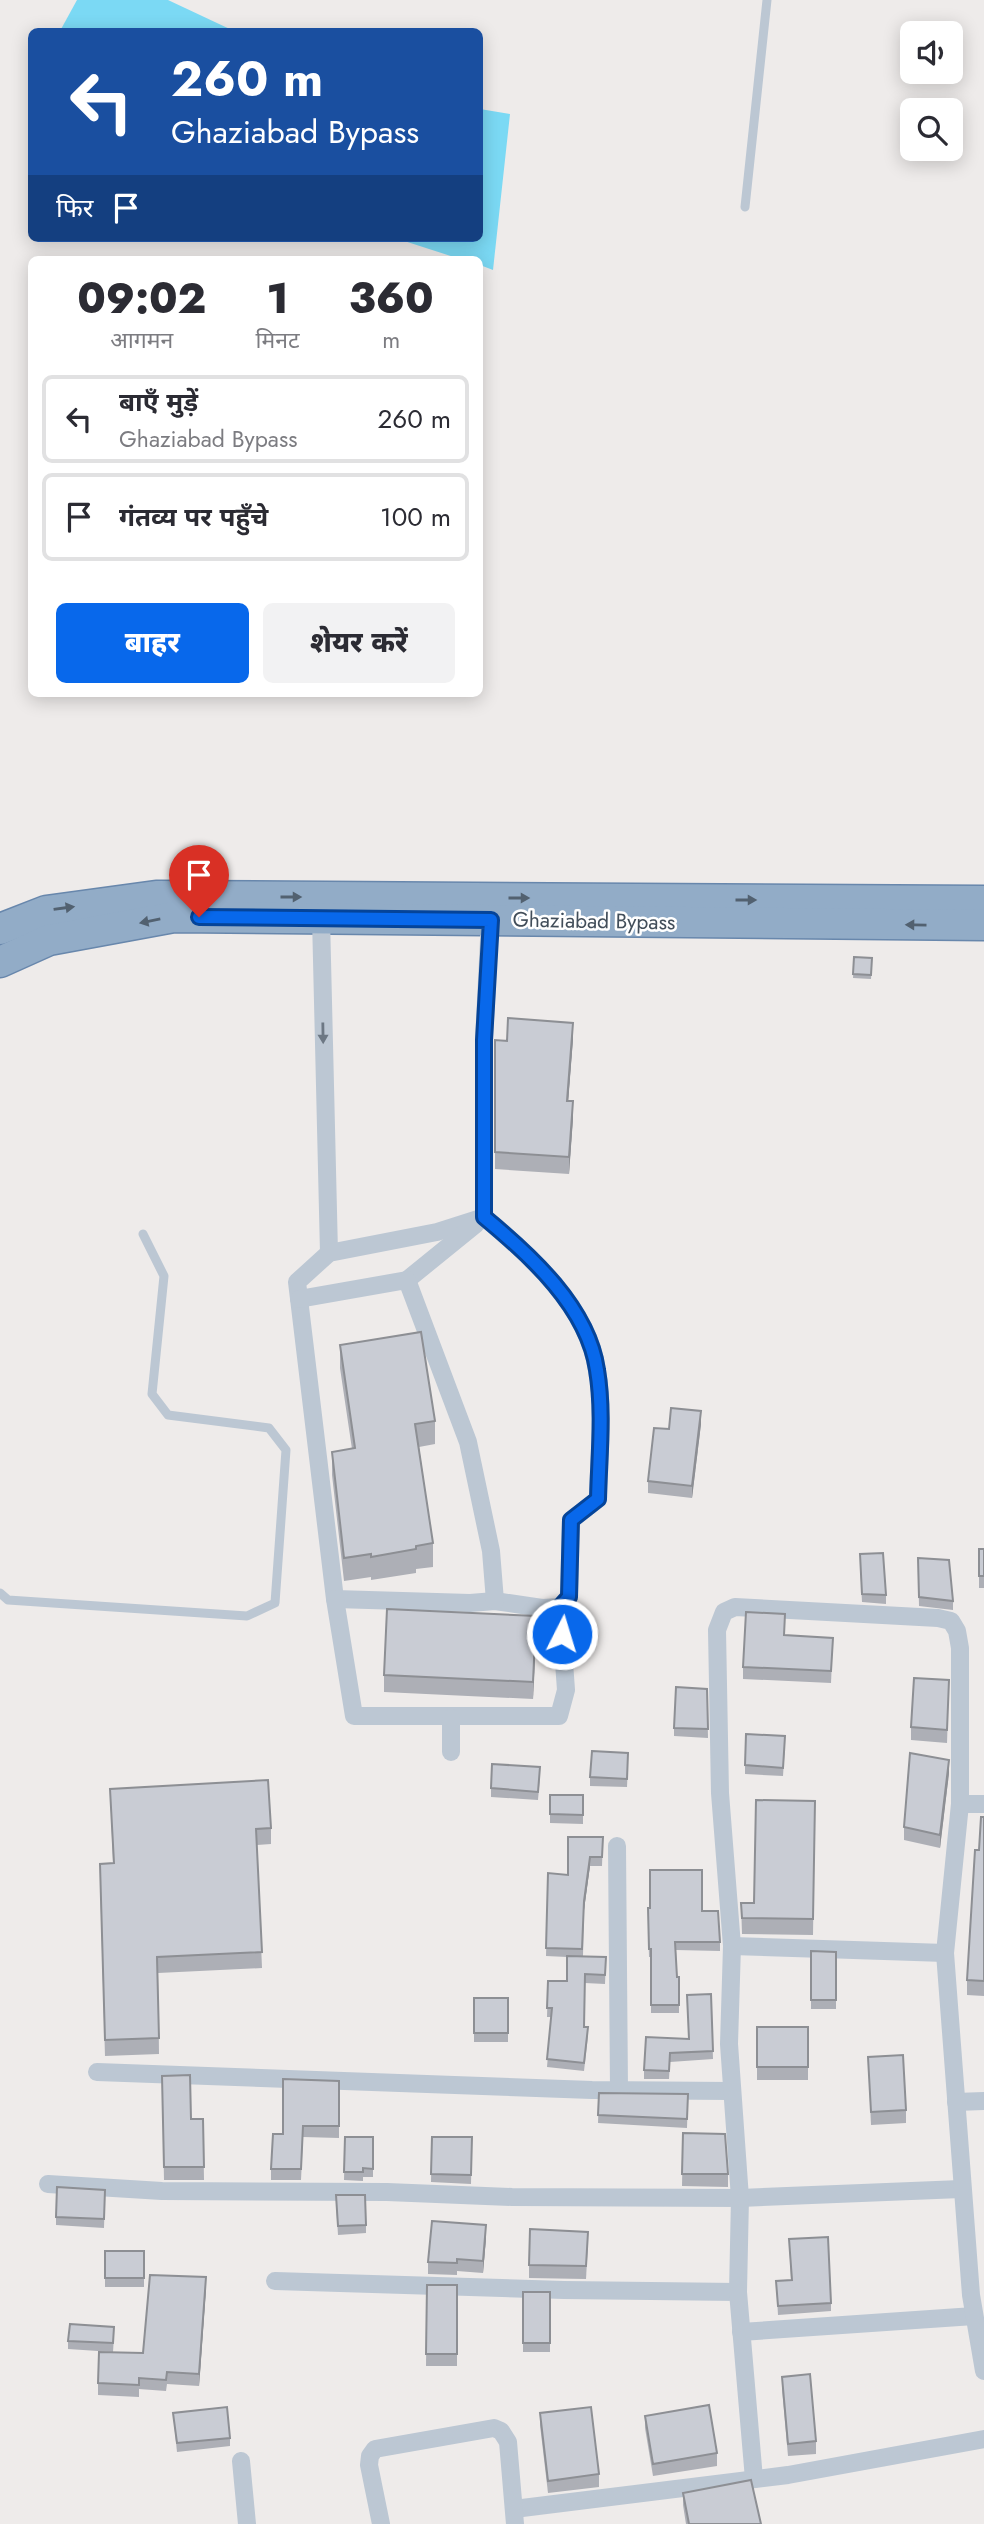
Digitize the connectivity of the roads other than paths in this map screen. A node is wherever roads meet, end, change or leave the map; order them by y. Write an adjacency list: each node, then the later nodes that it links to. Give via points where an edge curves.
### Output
1 (767, 0): 2 (lane)
2 (745, 207)
3 (984, 901): 4 (highway, Ghaziabad Bypass, one-way to 3)
4 (619, 910): 6 (highway, Ghaziabad Bypass); 7 (highway, Ghaziabad Bypass, one-way to 4); 8 (highway, Ghaziabad Bypass, one-way to 4, via 47,911 156,896)
5 (321, 918): 6 (highway, Ghaziabad Bypass); 9 (highway, Ghaziabad Bypass, one-way to 9, via 174,917 49,940); 12 (street, one-way to 12)
6 (491, 920): 10 (street, via 484,1040)
7 (984, 925)
8 (0, 929)
9 (0, 962)
10 (484, 1217): 12 (street, via 437,1233); 13 (street); 18 (street, via 551,1279 586,1335 597,1367 598,1499 571,1520 569,1597)
11 (143, 1234): 15 (lane, via 164,1276 152,1394 168,1415 269,1428 286,1450 275,1603 247,1616 8,1600)
12 (328, 1253): 14 (street, via 297,1282)
13 (407, 1280): 14 (street); 17 (street, via 468,1442 491,1551)
14 (299, 1299): 16 (street)
15 (0, 1593)
16 (335, 1600): 17 (street); 19 (street, via 354,1716)
17 (495, 1601): 18 (street)
18 (560, 1607): 19 (street, via 566,1689 559,1716)
19 (451, 1718): 20 (street)
20 (451, 1752)
21 (960, 1804): 22 (street); 24 (street, via 960,1648 951,1621 774,1608 735,1607 724,1612 717,1630 720,1793); 25 (street)
22 (984, 1804)
23 (617, 1846): 27 (street)
24 (732, 1946): 25 (street); 28 (street)
25 (944, 1953): 30 (street)
26 (97, 2072): 27 (street)
27 (619, 2090): 28 (street)
28 (732, 2091): 33 (street)
29 (984, 2101): 30 (street)
30 (956, 2102): 32 (street)
31 (48, 2184): 33 (street, via 162,2192)
32 (961, 2189): 33 (street); 36 (street)
33 (740, 2198): 35 (street)
34 (275, 2281): 35 (street)
35 (738, 2292): 38 (street)
36 (977, 2295): 37 (street)
37 (974, 2316): 38 (street); 39 (street)
38 (741, 2332): 42 (street)
39 (984, 2371)
40 (984, 2439): 42 (street)
41 (241, 2461): 44 (street)
42 (754, 2479): 43 (street)
43 (515, 2517): 45 (street, via 508,2442 494,2428 375,2449 369,2465)
44 (247, 2524)
45 (381, 2524)

